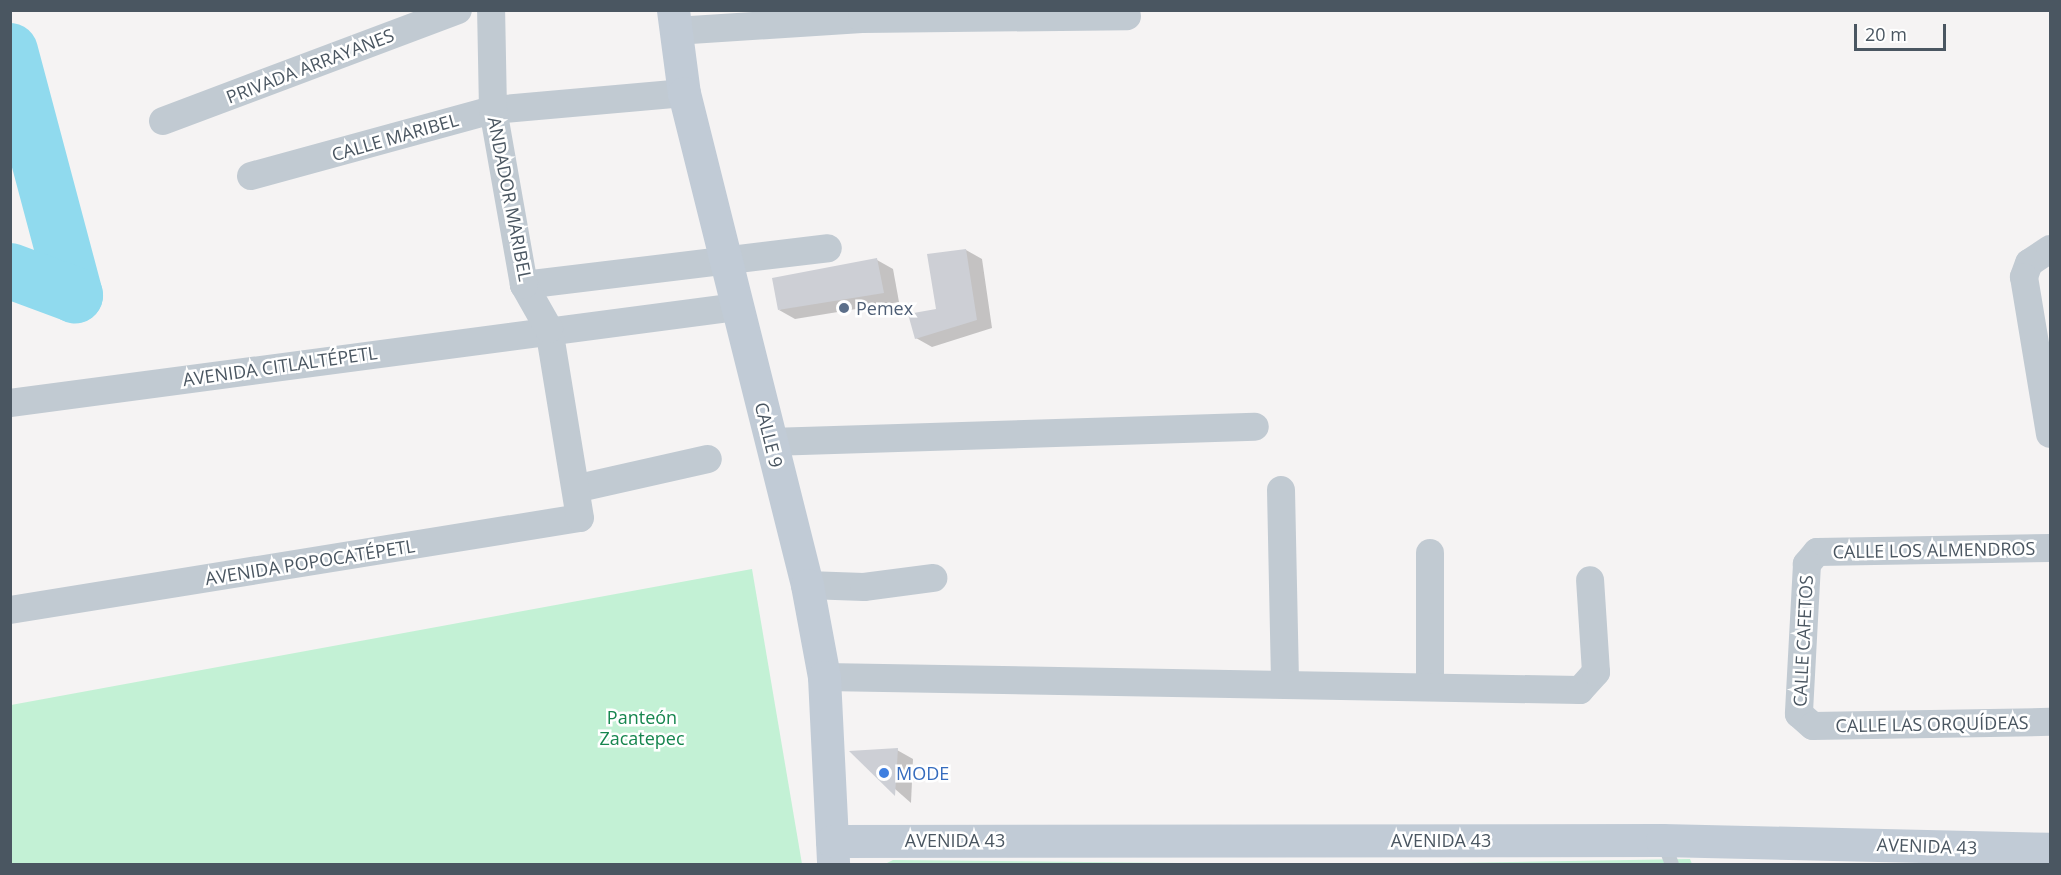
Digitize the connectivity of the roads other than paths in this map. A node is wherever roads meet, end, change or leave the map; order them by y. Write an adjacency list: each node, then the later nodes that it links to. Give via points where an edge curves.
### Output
1 (458, 10): 8 (street, PRIVADA ARRAYANES)
2 (491, 10): 7 (street, ANDADOR MARIBEL)
3 (862, 15): 4 (street); 5 (street)
4 (1127, 16)
5 (674, 21): 6 (street, CALLE 9)
6 (684, 93): 7 (street, CALLE MARIBEL); 12 (street, CALLE 9)
7 (493, 110): 9 (street, CALLE MARIBEL); 13 (street, ANDADOR MARIBEL)
8 (163, 121)
9 (251, 176)
10 (828, 248): 12 (street)
11 (2040, 256): 18 (street, via 2024,277)
12 (724, 261): 13 (street); 14 (street, CALLE 9)
13 (524, 285): 15 (street, ANDADOR MARIBEL)
14 (736, 307): 15 (street, AVENIDA CITLALTÉPETL); 19 (street, CALLE 9)
15 (549, 329): 16 (street, AVENIDA CITLALTÉPETL); 21 (street, ANDADOR MARIBEL)
16 (10, 403)
17 (1255, 427): 19 (street)
18 (2050, 434)
19 (770, 442): 28 (street, CALLE 9)
20 (708, 459): 21 (street)
21 (579, 488): 29 (street, AVENIDA POPOCATÉPETL, via 580,518)
22 (1281, 489): 31 (street)
23 (2050, 548): 24 (street, CALLE LOS ALMENDROS)
24 (1817, 552): 34 (street, CALLE CAFETOS, via 1807,564 1799,714)
25 (1430, 553): 32 (street)
26 (933, 578): 28 (street, via 882,586)
27 (1590, 580): 32 (street, via 1596,672 1580,690)
28 (807, 585): 30 (street, CALLE 9)
29 (10, 610)
30 (824, 678): 31 (street); 37 (street, CALLE 9)
31 (1285, 683): 32 (street)
32 (1430, 685)
33 (2050, 722): 34 (street, CALLE LAS ORQUÍDEAS)
34 (1813, 726)
35 (2050, 849): 36 (street, AVENIDA 43)
36 (1667, 852): 37 (street, AVENIDA 43)
37 (832, 853)

